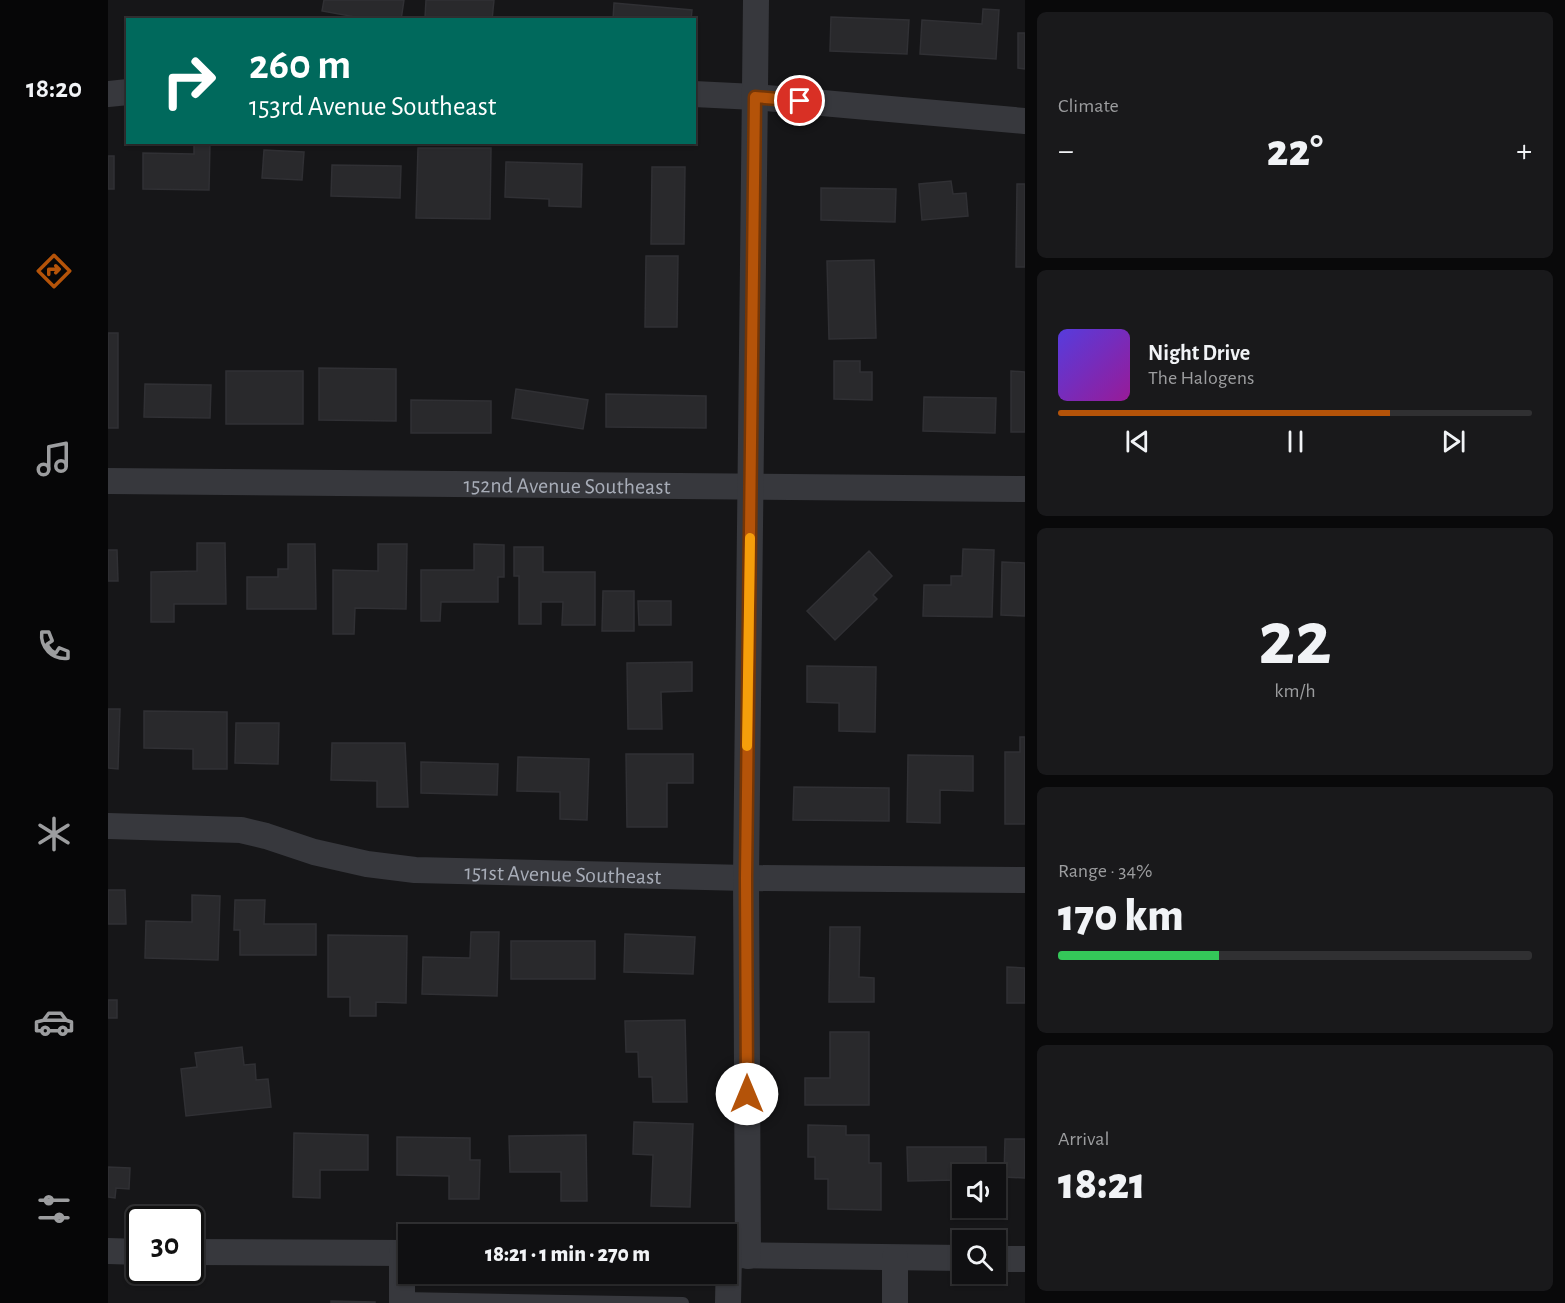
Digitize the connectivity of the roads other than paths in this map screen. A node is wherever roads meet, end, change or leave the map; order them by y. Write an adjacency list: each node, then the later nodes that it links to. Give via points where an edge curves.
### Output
1 (756, 0): 5 (street)
2 (126, 92): 3 (street)
3 (108, 94)
4 (696, 94): 5 (street)
5 (755, 97): 6 (street); 8 (street)
6 (1025, 121)
7 (108, 481): 8 (street, 152nd Avenue Southeast)
8 (750, 485): 9 (street, 152nd Avenue Southeast); 11 (street)
9 (1025, 489)
10 (108, 826): 11 (street, 151st Avenue Southeast, via 241,830 356,862 415,870)
11 (746, 878): 12 (street, 151st Avenue Southeast); 13 (street)
12 (1025, 880)
13 (735, 1224)
14 (108, 1251): 15 (street)
15 (126, 1252)
16 (204, 1252): 17 (street)
17 (398, 1253)
18 (737, 1255): 19 (street)
19 (896, 1258): 20 (street); 28 (street)
20 (952, 1258)
21 (1006, 1259): 22 (street)
22 (1025, 1259)
23 (403, 1284): 25 (street)
24 (730, 1284): 27 (street)
25 (402, 1300): 26 (lane)
26 (683, 1303)
27 (728, 1303)
28 (895, 1303)

